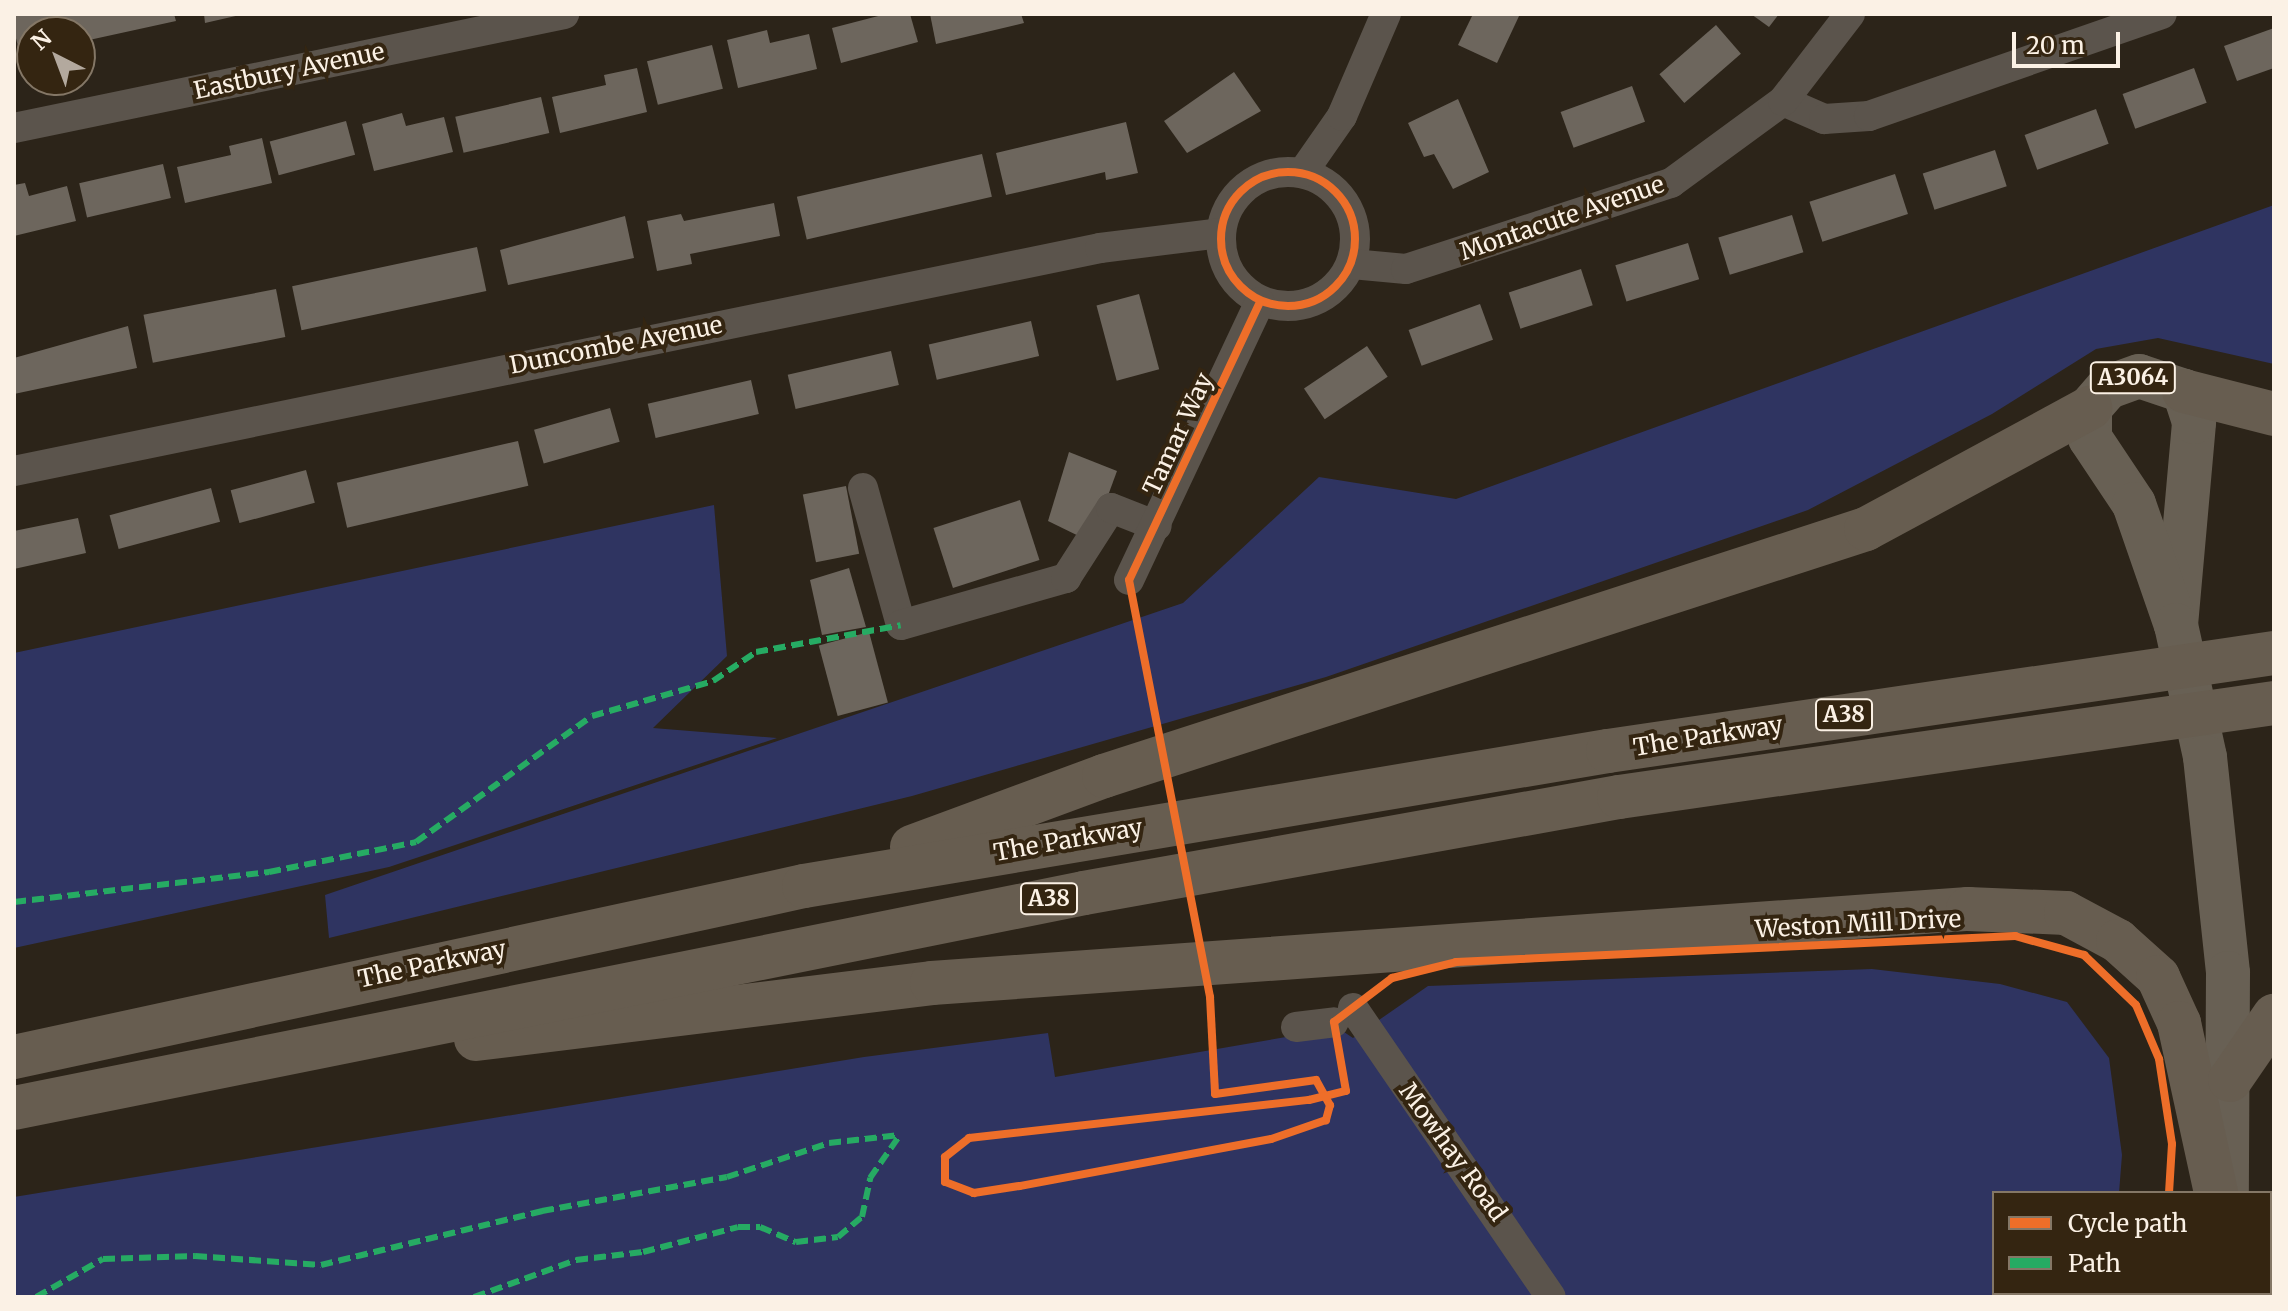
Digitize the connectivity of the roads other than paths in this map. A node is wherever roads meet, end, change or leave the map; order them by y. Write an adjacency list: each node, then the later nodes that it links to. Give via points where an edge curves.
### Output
1 (564, 14): 6 (street, Eastbury Avenue)
2 (1386, 14): 7 (street, via 1342,116)
3 (1850, 14): 5 (street, Montacute Avenue)
4 (2162, 14): 5 (street, via 1869,116 1824,119)
5 (1783, 101): 9 (street, Montacute Avenue, via 1671,183 1406,269)
6 (14, 128)
7 (1303, 172): 8 (street, via 1279,171 1253,181 1231,203); 9 (street, via 1331,186 1351,211 1357,240)
8 (1220, 233): 10 (street, via 1223,259 1236,283); 14 (street, Duncombe Avenue, via 1100,248)
9 (1352, 264): 10 (street, via 1337,288 1309,304)
10 (1260, 302): 16 (street, Tamar Way)
11 (2184, 391): 12 (main road, A3064, via 2139,376 2108,387); 13 (highway); 18 (main road, A3064, via 2194,422 2194,451)
12 (2090, 408): 18 (main road, A3064, via 2090,438 2134,504); 21 (highway, A38, via 1866,529 1104,776)
13 (2274, 414)
14 (14, 471)
15 (863, 488): 16 (street, Tamar Way, via 901,625 1066,578 1111,508)
16 (1157, 526): 17 (street, Tamar Way)
17 (1129, 580)
18 (2176, 625): 26 (main road, via 2205,757 2228,973)
19 (2274, 653): 21 (highway, The Parkway / A38, via 2081,678)
20 (2274, 703): 25 (highway, The Parkway / A38, via 1619,797 1084,893)
21 (804, 886): 24 (highway, The Parkway / A38)
22 (2274, 1016): 26 (highway)
23 (1296, 1027): 30 (street, Mowhay Road, via 1343,1015)
24 (14, 1057)
25 (213, 1067): 27 (highway, The Parkway / A38); 28 (highway, A38, via 932,983 1968,909 2066,913 2118,941 2158,977 2179,1023)
26 (2230, 1080): 29 (main road)
27 (14, 1108)
28 (2216, 1191)
29 (2227, 1191)
30 (1551, 1297)

